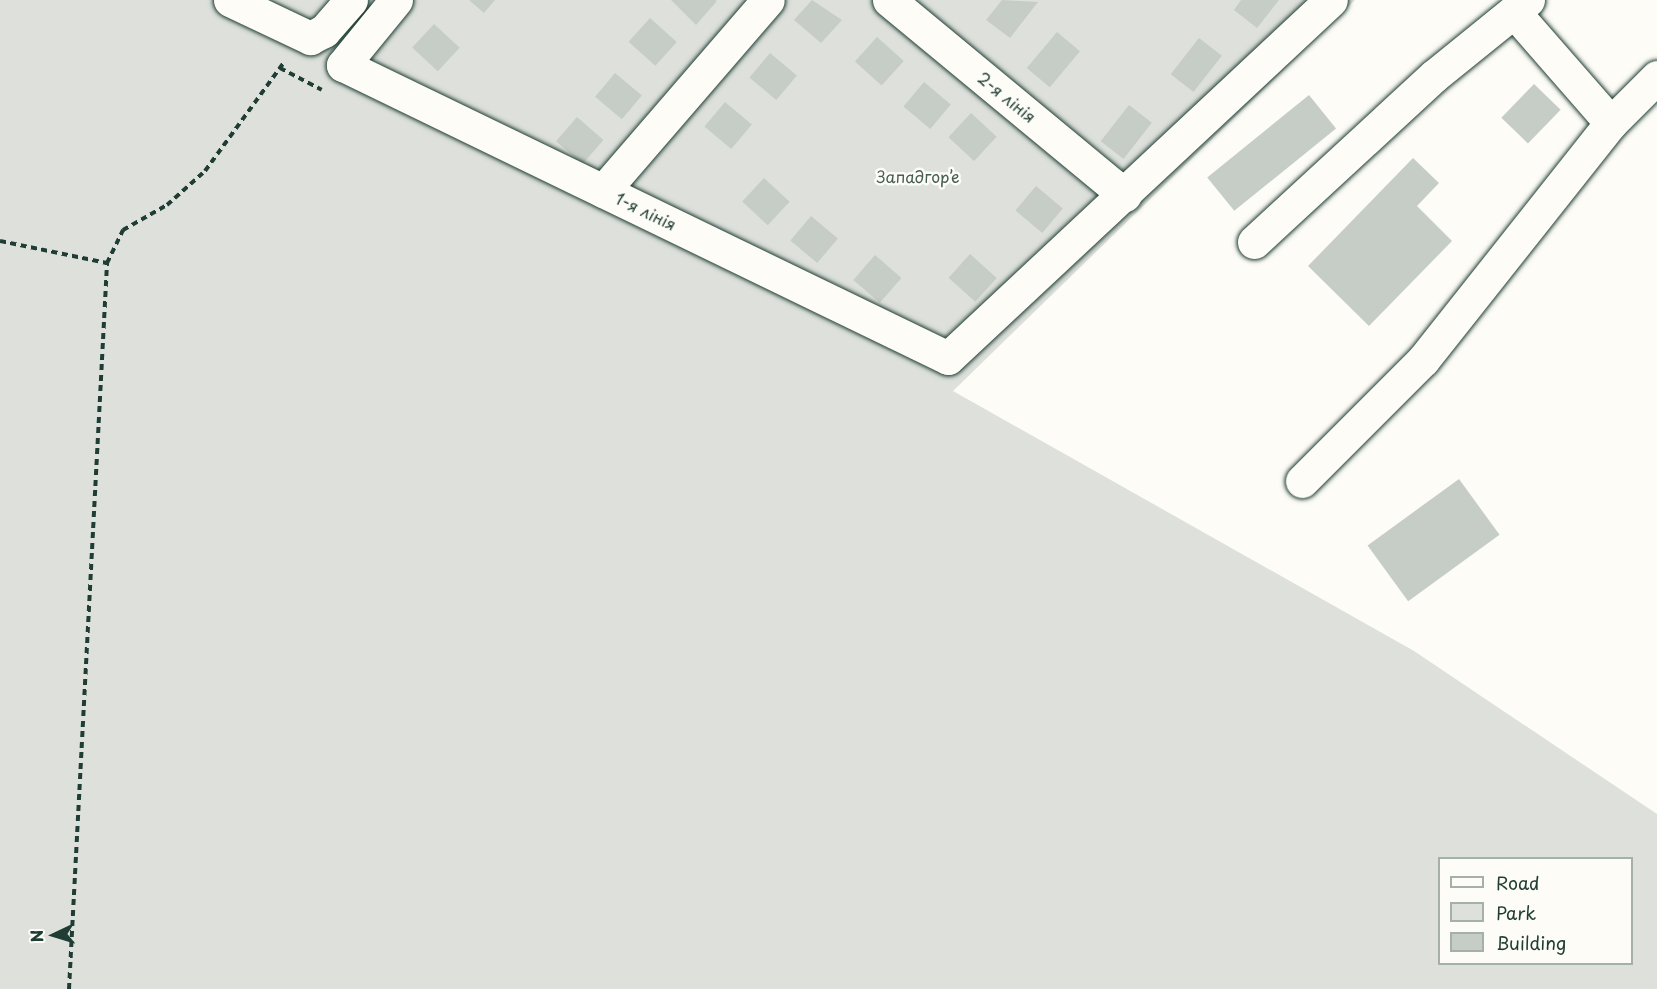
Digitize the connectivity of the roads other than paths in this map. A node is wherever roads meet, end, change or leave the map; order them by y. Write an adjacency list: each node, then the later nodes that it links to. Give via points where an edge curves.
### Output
1 (230, 0): 8 (street, 1-я лінія)
2 (351, 0): 8 (street)
3 (396, 0): 9 (street)
4 (768, 0): 12 (street)
5 (889, 0): 13 (street, 2-я лінія)
6 (1331, 0): 13 (street)
7 (1521, 7): 11 (street); 14 (street, via 1434,76)
8 (312, 34): 9 (street, 1-я лінія)
9 (351, 54): 12 (street, 1-я лінія)
10 (1657, 77): 11 (street)
11 (1611, 123): 15 (street, via 1424,360)
12 (603, 191): 13 (street, 1-я лінія, via 948,358)
13 (1125, 195)
14 (1254, 242)
15 (1302, 481)

